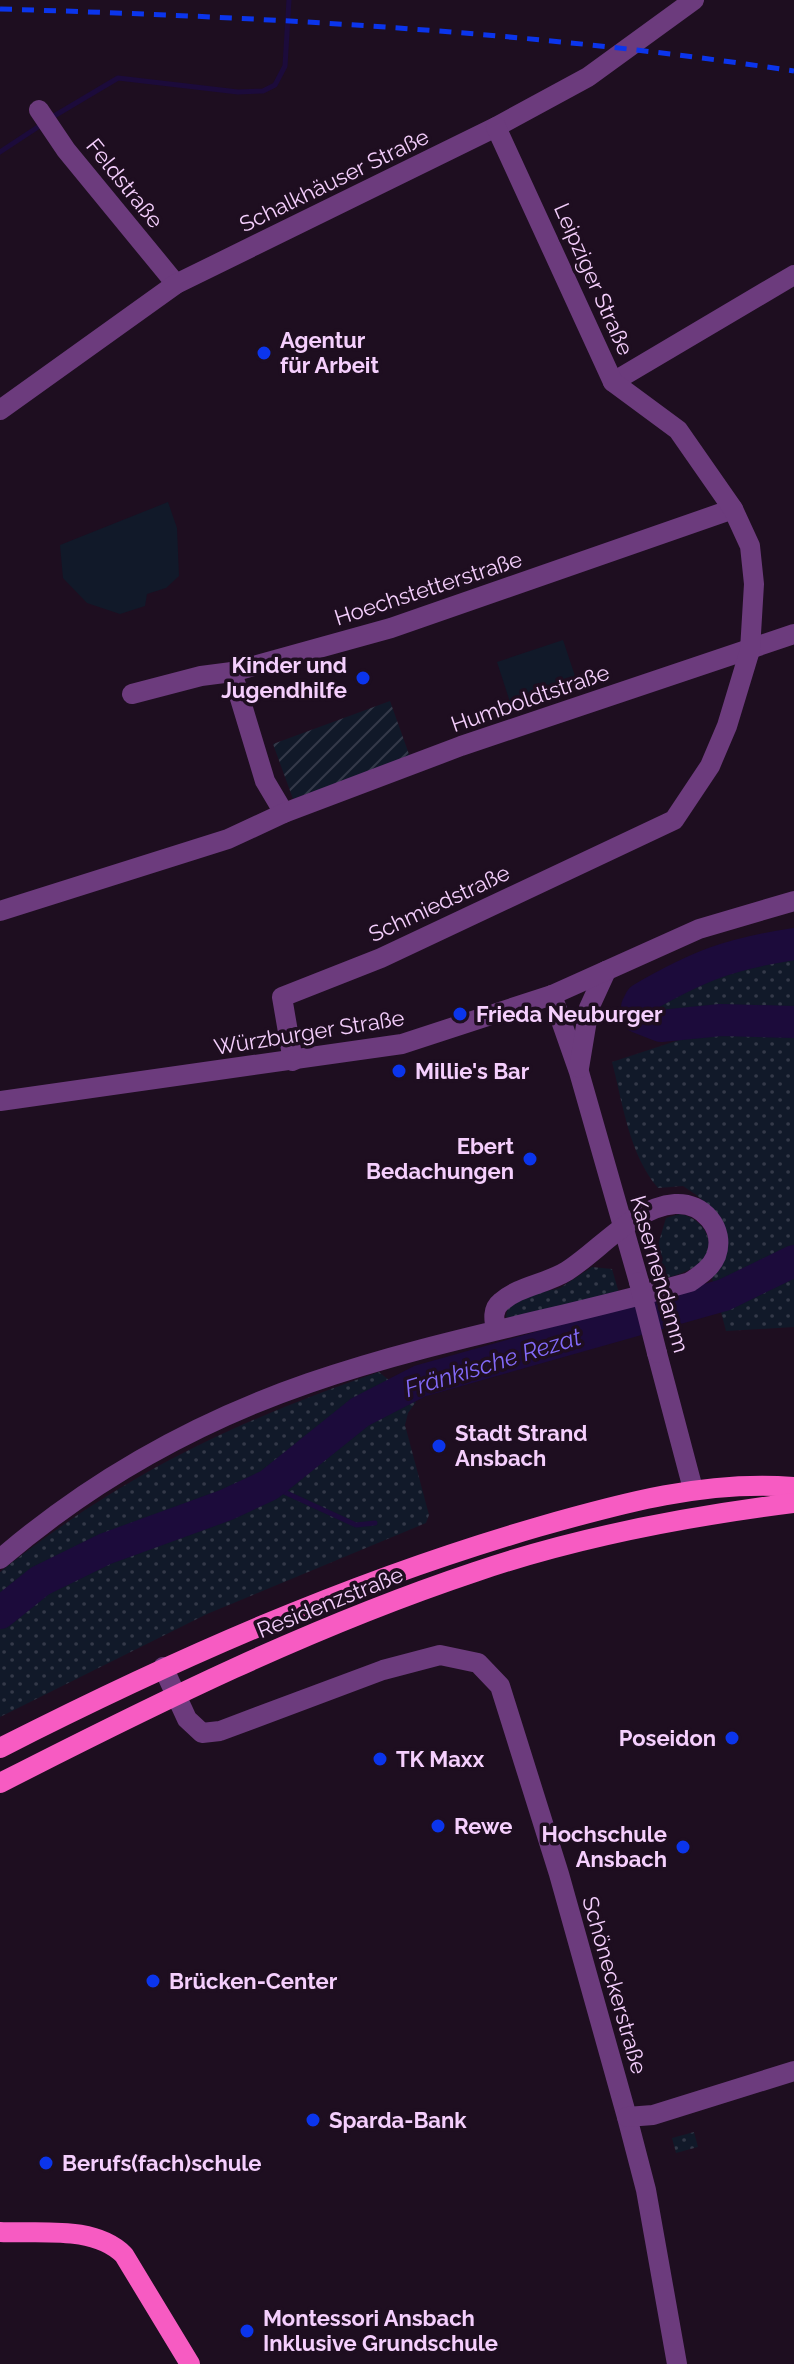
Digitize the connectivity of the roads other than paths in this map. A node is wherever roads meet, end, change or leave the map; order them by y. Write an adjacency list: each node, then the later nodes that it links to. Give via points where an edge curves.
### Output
1 (694, 0): 3 (street, Schalkhäuser Straße, via 588,77)
2 (44, 116): 5 (street, Feldstraße)
3 (496, 127): 5 (street, Schalkhäuser Straße); 6 (street, Leipziger Straße)
4 (794, 275): 6 (street)
5 (176, 284): 7 (street, Schalkhäuser Straße)
6 (613, 382): 8 (street, Leipziger Straße, via 678,430)
7 (0, 410)
8 (733, 509): 10 (street, Leipziger Straße, via 750,546); 11 (street, Hoechstetterstraße, via 391,628)
9 (794, 634): 10 (street, Humboldtstraße)
10 (750, 650): 13 (street, Humboldtstraße, via 461,746); 14 (street, Leipziger Straße, via 710,766)
11 (232, 672): 12 (street, Hoechstetterstraße); 13 (street, via 260,768)
12 (132, 694)
13 (284, 813): 16 (street, Humboldtstraße, via 228,839)
14 (674, 820): 19 (street, Schmiedstraße, via 381,958 282,997)
15 (794, 901): 17 (street, Würzburger Straße, via 699,929)
16 (0, 911)
17 (606, 971): 18 (street, Würzburger Straße); 20 (street, Kasernendamm, via 589,1008)
18 (552, 995): 19 (street, Würzburger Straße, via 402,1044); 20 (street, Kasernendamm)
19 (293, 1061): 21 (street, Würzburger Straße)
20 (579, 1072): 22 (street, Kasernendamm)
21 (0, 1101)
22 (623, 1230): 23 (street, via 565,1273 498,1304 493,1315); 23 (street, via 657,1208 689,1205 703,1210 714,1224 716,1256 690,1282); 25 (street, Kasernendamm, bridge)
23 (496, 1330): 28 (street, via 366,1365 253,1404 140,1458)
24 (794, 1487): 25 (main road, Residenzstraße)
25 (693, 1489): 27 (main road); 29 (main road, Residenzstraße, via 455,1551)
26 (794, 1503): 27 (main road, Residenzstraße)
27 (697, 1518): 30 (main road, Residenzstraße, via 478,1571 349,1618)
28 (0, 1559)
29 (163, 1667): 30 (street, Schöneckerstraße); 31 (main road, Residenzstraße)
30 (174, 1693): 32 (main road, Residenzstraße); 34 (street, Schöneckerstraße, via 187,1719 202,1733 440,1655 478,1663 490,1672 510,1709)
31 (0, 1748)
32 (0, 1783)
33 (794, 2071): 34 (street, via 653,2115)
34 (627, 2117): 37 (street, Schöneckerstraße, via 646,2190)
35 (0, 2232): 36 (main road, via 92,2236 112,2243)
36 (190, 2364)
37 (677, 2364)

